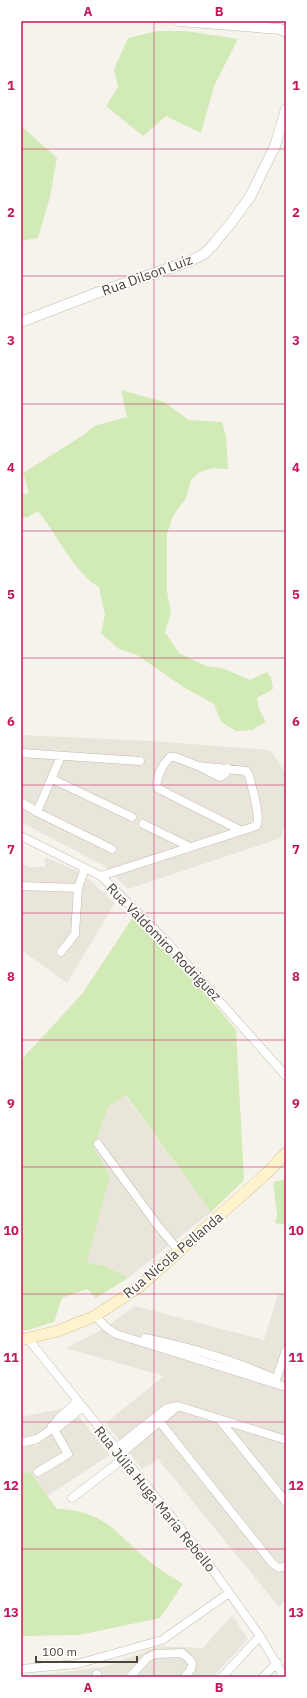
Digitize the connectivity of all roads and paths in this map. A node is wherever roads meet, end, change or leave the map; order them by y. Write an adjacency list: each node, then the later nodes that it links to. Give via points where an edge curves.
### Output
1 (179, 21): 4 (street)
2 (220, 21): 5 (street)
3 (286, 21): 6 (street)
4 (206, 22): 5 (street)
5 (230, 25): 6 (street)
6 (271, 28): 7 (street)
7 (286, 32)
8 (286, 109): 9 (street, Rua Dilson Luiz, via 275,146 250,197 204,254)
9 (21, 322)
10 (21, 753): 11 (street)
11 (61, 756): 12 (street); 13 (street)
12 (140, 761)
13 (52, 779): 15 (street); 16 (street)
14 (21, 802): 15 (street)
15 (37, 812): 21 (street)
16 (132, 817)
17 (143, 824): 20 (street)
18 (240, 830): 18 (street, via 156,786 165,763 175,757 198,766 244,770 249,775 258,822 256,826); 20 (street)
19 (21, 836): 22 (street, Rua Valdomiro Rodriguez)
20 (190, 847): 23 (street)
21 (112, 849)
22 (85, 868): 23 (street, Rua Valdomiro Rodriguez); 25 (street)
23 (100, 876): 27 (street, Rua Valdomiro Rodriguez, via 167,942)
24 (21, 886): 25 (street)
25 (78, 888): 26 (street, via 75,934)
26 (61, 952)
27 (286, 1076)
28 (98, 1144): 30 (street)
29 (286, 1153): 30 (main road, Rua Nicola Pellanda, via 263,1177)
30 (179, 1251): 31 (main road, Rua Nicola Pellanda, via 140,1286)
31 (94, 1316): 32 (main road, Rua Nicola Pellanda, via 58,1331); 34 (street, via 108,1329)
32 (24, 1339): 36 (street, Rua Júlia Huga Maria Rebello)
33 (286, 1350): 34 (street)
34 (275, 1381): 35 (street)
35 (286, 1387)
36 (80, 1405): 39 (street, via 59,1418); 42 (street, Rua Júlia Huga Maria Rebello)
37 (158, 1419): 38 (street, via 178,1406); 42 (street); 46 (street, via 273,1564 279,1568)
38 (218, 1419): 40 (street); 45 (street)
39 (51, 1428): 41 (street, via 37,1440); 43 (street, via 68,1454)
40 (286, 1440)
41 (21, 1443)
42 (119, 1454): 44 (street); 47 (street, Rua Júlia Huga Maria Rebello, via 203,1556)
43 (38, 1472)
44 (72, 1498)
45 (286, 1502)
46 (286, 1566)
47 (229, 1593): 48 (street, Rua Júlia Huga Maria Rebello); 50 (street, via 162,1640 77,1664)
48 (260, 1636): 49 (street, Rua Júlia Huga Maria Rebello); 53 (street)
49 (277, 1663): 54 (street); 55 (street, Rua Júlia Huga Maria Rebello)
50 (21, 1670)
51 (130, 1677): 52 (street, via 153,1654 178,1652 184,1654 192,1663)
52 (185, 1677)
53 (222, 1677)
54 (263, 1677)
55 (284, 1677)

